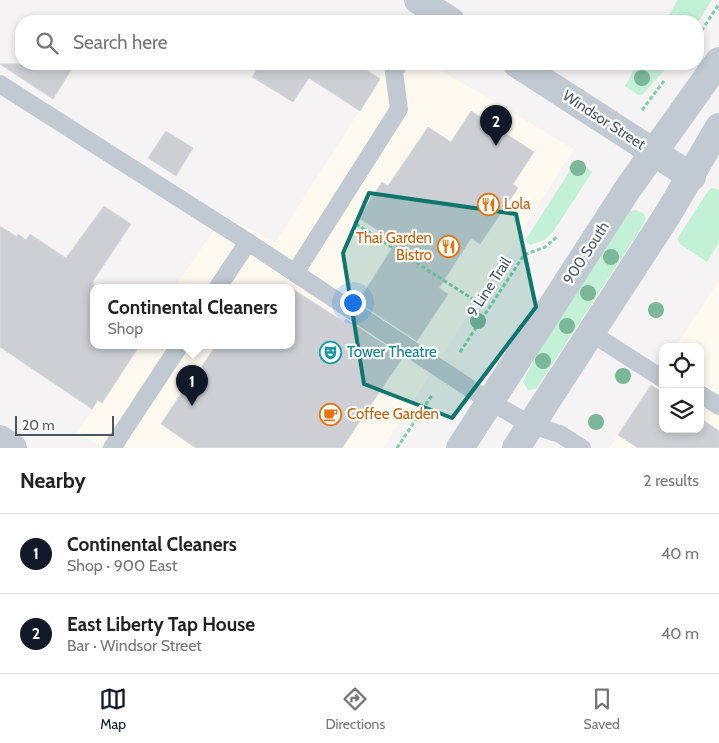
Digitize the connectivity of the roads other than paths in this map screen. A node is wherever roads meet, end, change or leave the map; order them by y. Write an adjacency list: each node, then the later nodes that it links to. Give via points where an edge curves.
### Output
1 (719, 62): 6 (street, 900 South)
2 (395, 70): 9 (lane, via 399,109)
3 (526, 70): 6 (street, Windsor Street)
4 (0, 84): 8 (lane)
5 (719, 126): 7 (street)
6 (653, 152): 7 (street, Windsor Street); 15 (street, 900 South)
7 (692, 177): 11 (street)
8 (248, 242): 9 (lane); 10 (lane)
9 (295, 272): 15 (lane)
10 (220, 284)
11 (591, 332): 13 (lane); 17 (street)
12 (177, 349): 20 (lane)
13 (659, 376)
14 (704, 397): 16 (lane)
15 (489, 402): 17 (lane); 21 (street, 900 South)
16 (719, 406)
17 (531, 425): 22 (street); 23 (lane, via 560,434)
18 (0, 439): 19 (street)
19 (13, 448)
20 (112, 448)
21 (460, 448)
22 (516, 448)
23 (582, 448)

